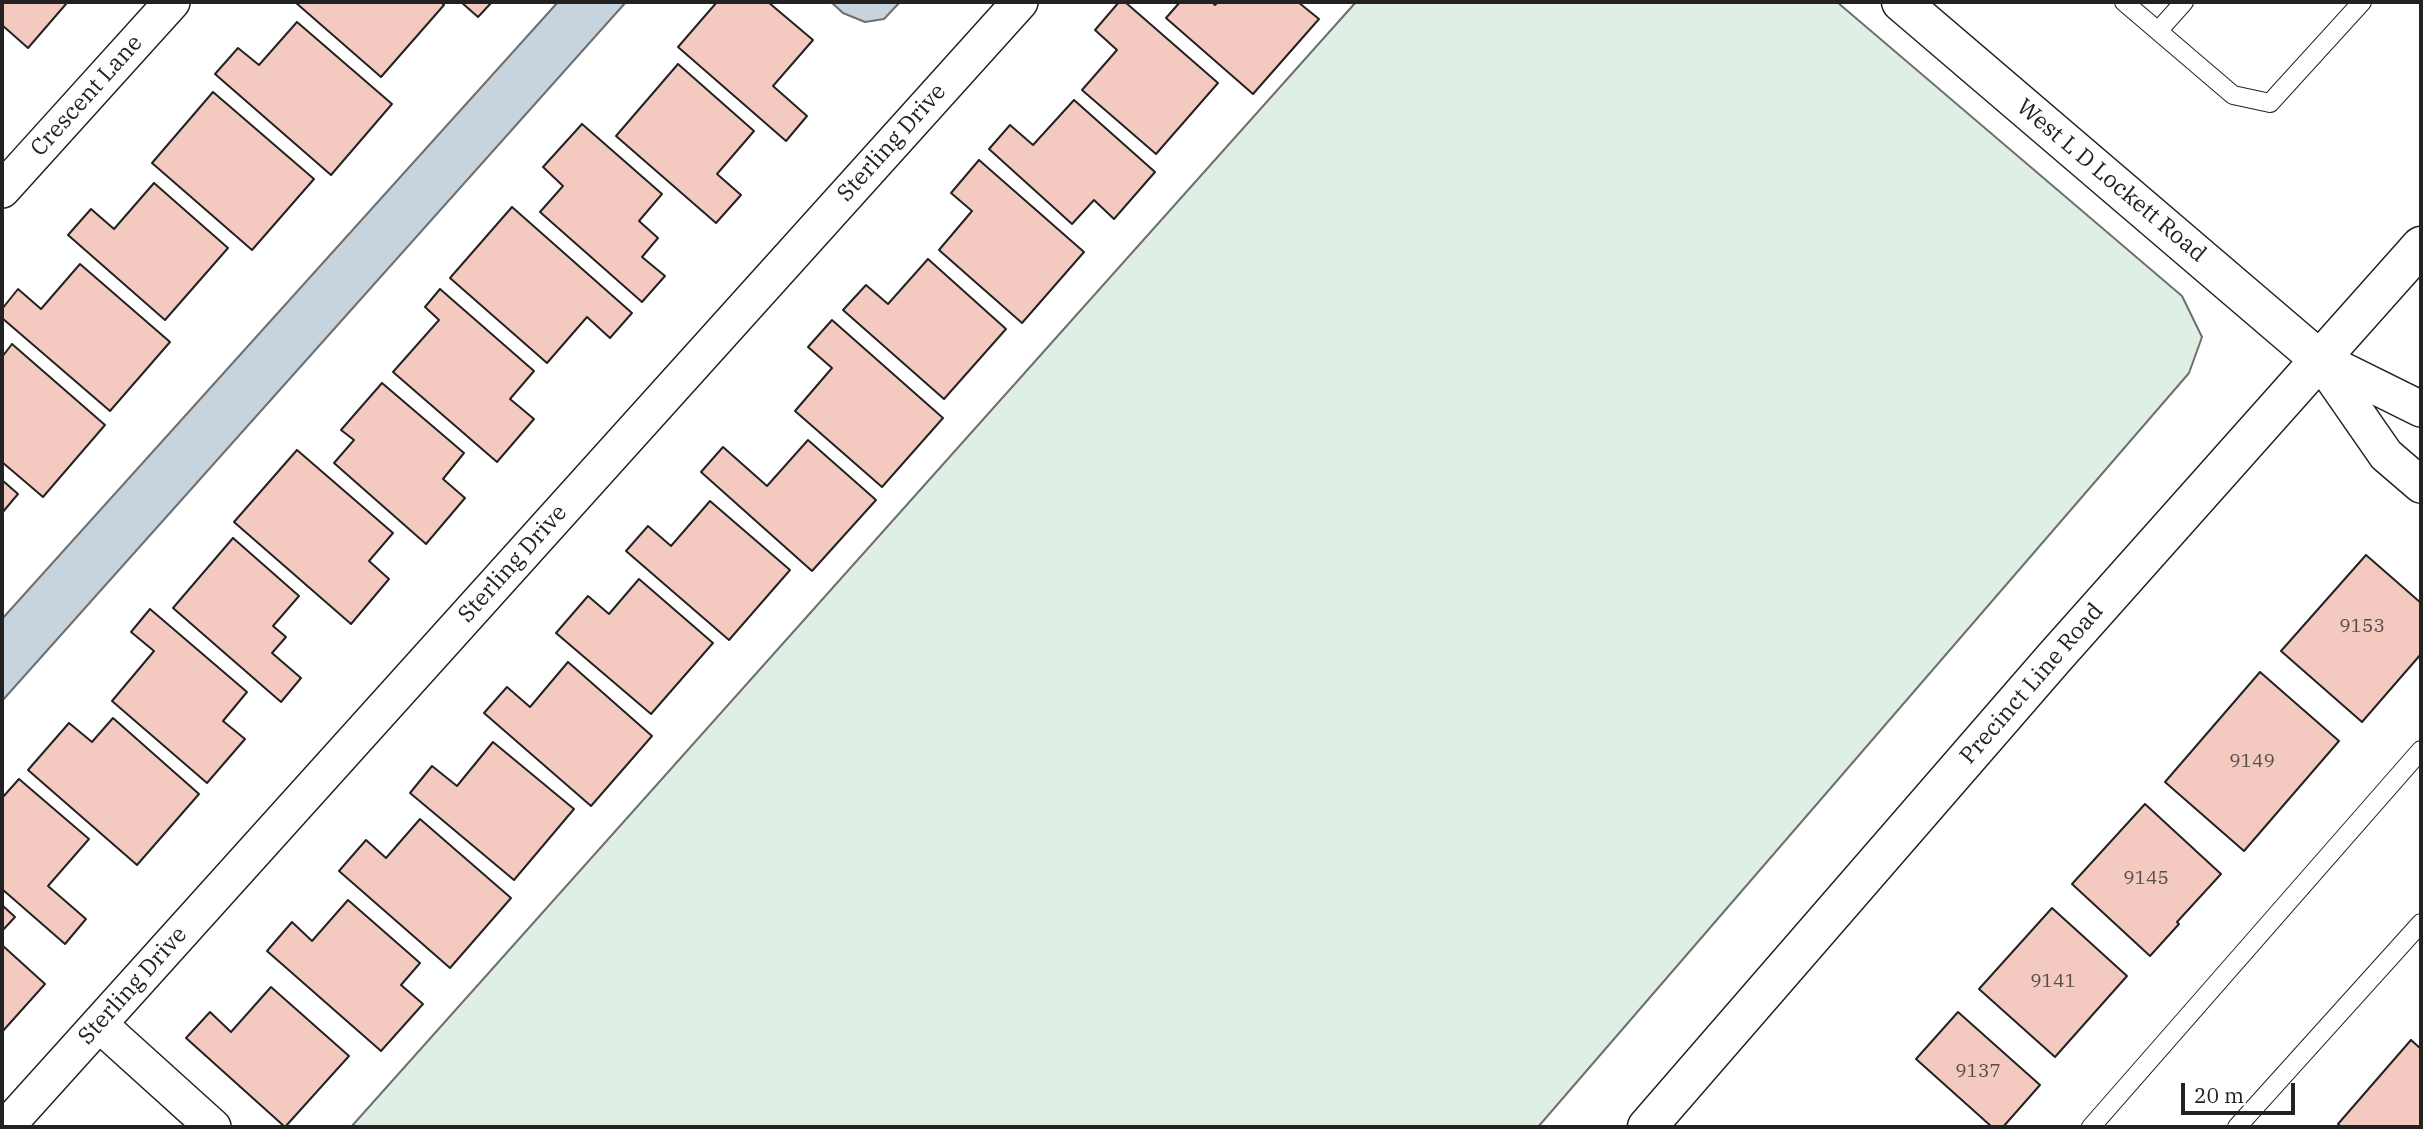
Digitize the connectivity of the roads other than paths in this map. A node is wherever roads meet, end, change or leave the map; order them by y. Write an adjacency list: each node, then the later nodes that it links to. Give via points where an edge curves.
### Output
1 (172, 2): 8 (street, Crescent Lane)
2 (1020, 2): 15 (street, Sterling Drive)
3 (1901, 2): 10 (main road, West L D Lockett Road)
4 (2124, 2): 7 (lane)
5 (2184, 2): 7 (lane)
6 (2362, 2): 7 (lane, via 2270,103 2233,95)
7 (2158, 31)
8 (2, 190)
9 (2421, 246): 10 (main road, Precinct Line Road)
10 (2320, 360): 11 (street); 12 (street, via 2386,456); 18 (main road, Precinct Line Road, via 2045,668)
11 (2421, 409)
12 (2421, 485)
13 (2421, 750): 19 (lane)
14 (2421, 923): 20 (lane)
15 (99, 1024): 16 (street, Sterling Drive); 17 (street)
16 (6, 1127)
17 (213, 1127)
18 (1647, 1127)
19 (2091, 1127)
20 (2237, 1127)

